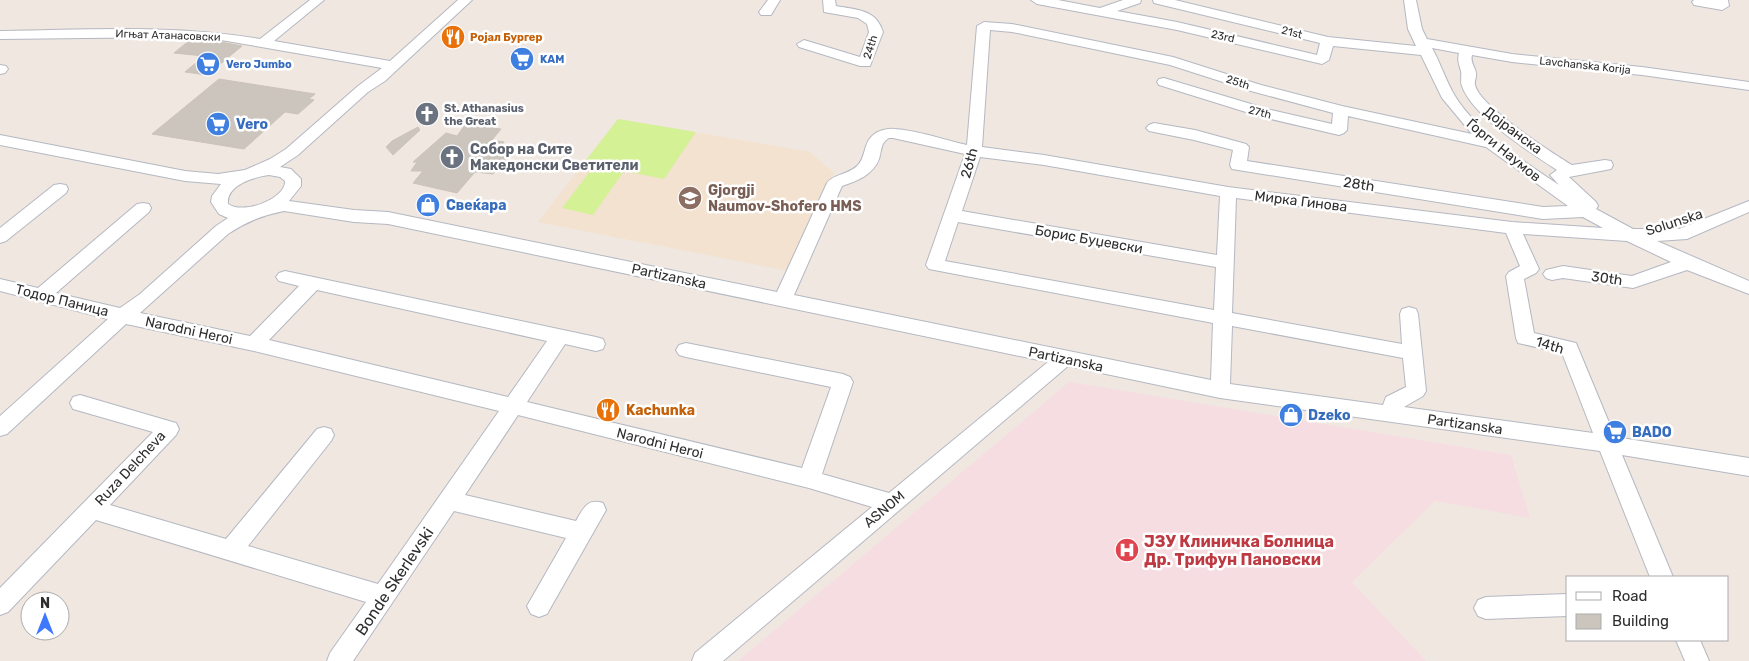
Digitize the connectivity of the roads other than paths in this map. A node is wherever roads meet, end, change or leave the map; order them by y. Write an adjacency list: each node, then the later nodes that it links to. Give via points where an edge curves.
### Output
1 (318, 0): 16 (street)
2 (466, 0): 20 (street)
3 (774, 0): 12 (street)
4 (830, 0): 17 (street, 24th, via 829,8 862,15 874,22 876,32 865,64)
5 (1037, 0): 11 (street, 23rd)
6 (1136, 0): 11 (street, 23rd)
7 (1159, 0): 15 (street, 21st)
8 (1410, 0): 18 (street, Ѓорги Наумов, via 1416,29)
9 (1722, 0): 10 (street, via 1722,6)
10 (1699, 2)
11 (1103, 11): 15 (street, 23rd, via 1322,60)
12 (766, 12)
13 (984, 26): 24 (street, 25th, via 1012,28 1173,61 1256,88); 28 (street, 26th)
14 (0, 35): 16 (street, Игњат Атанасовски, via 174,33)
15 (1328, 41): 18 (street, 21st)
16 (263, 43): 20 (street, Игњат Атанасовски)
17 (804, 44)
18 (1424, 47): 19 (street, Lavchanska Korija); 27 (street, Ѓорги Наумов, via 1449,98)
19 (1468, 50): 23 (street, Lavchanska Korija); 32 (street, Дојранска, via 1464,59 1470,74 1468,85 1478,102)
20 (392, 66): 21 (street)
21 (380, 78): 31 (street, via 292,152); 34 (street, via 371,92 304,153 295,166)
22 (1164, 82): 24 (street, 27th, via 1267,114 1339,130)
23 (1749, 86)
24 (1341, 110): 27 (street, 25th)
25 (1154, 128): 42 (street, 28th, via 1241,147 1238,165 1543,213)
26 (0, 140): 30 (street)
27 (1491, 143): 33 (street, Ѓорги Наумов)
28 (974, 151): 36 (street, Мирка Гинова); 43 (street, 26th); 56 (street, via 893,133 877,138 864,169 835,182)
29 (1605, 165): 32 (street)
30 (139, 166): 31 (street, via 218,179); 38 (street, Partizanska, via 208,187)
31 (251, 173): 34 (street, Partizanska, via 280,171 288,174); 38 (street, via 227,186)
32 (1564, 173): 33 (street); 42 (street, via 1590,206)
33 (1540, 180): 42 (street, Ѓорги Наумов)
34 (293, 182): 41 (street, via 285,198); 44 (street, Partizanska, via 298,192 312,198 360,208)
35 (60, 189): 47 (street)
36 (1228, 192): 45 (street, Мирка Гинова); 48 (street)
37 (1749, 194): 46 (street, Solunska, via 1669,226)
38 (219, 201): 41 (street, Partizanska, via 231,214); 58 (street, via 217,214 202,238 139,296)
39 (1749, 206): 46 (street, Solunska, via 1681,235)
40 (142, 208): 55 (street)
41 (261, 211): 44 (street, Partizanska, via 284,206); 58 (street, via 222,230)
42 (1586, 211): 46 (street, Ѓорги Наумов)
43 (952, 215): 48 (street, Борис Буџевски); 59 (street, 26th, via 935,265)
44 (388, 218): 56 (street, Partizanska)
45 (1512, 228): 46 (street, Мирка Гинова); 72 (street, 14th, via 1530,269 1515,276 1526,338 1569,348)
46 (1630, 235): 49 (street)
47 (0, 237)
48 (1226, 263): 59 (street)
49 (1688, 263): 50 (street, 30th, via 1633,282 1562,272); 54 (street)
50 (1552, 274)
51 (285, 277): 52 (street)
52 (312, 283): 60 (street); 61 (street)
53 (0, 285): 55 (street, Тодор Паница)
54 (1749, 288)
55 (42, 295): 58 (street, Тодор Паница)
56 (783, 299): 65 (street, Partizanska)
57 (1409, 314): 64 (street)
58 (123, 316): 61 (street, Narodni Heroi); 70 (street)
59 (1224, 319): 64 (street); 66 (street)
60 (560, 336): 62 (street); 68 (street)
61 (254, 344): 68 (street, Narodni Heroi)
62 (596, 344)
63 (686, 350): 74 (street, via 843,382)
64 (1413, 353): 69 (street, via 1416,391 1394,403)
65 (1065, 358): 66 (street, Partizanska); 76 (street, ASNOM)
66 (1220, 390): 69 (street, Partizanska)
67 (80, 403): 77 (street, Ruza Delcheva, via 169,429)
68 (512, 406): 74 (street, Narodni Heroi); 75 (street, Bonde Skerlevski)
69 (1395, 414): 72 (street, Partizanska)
70 (0, 428)
71 (324, 435): 80 (street)
72 (1608, 444): 73 (street, Partizanska); 81 (street)
73 (1749, 467)
74 (809, 479): 76 (street, Narodni Heroi)
75 (448, 500): 79 (street); 82 (street, Bonde Skerlevski)
76 (891, 503): 89 (street, ASNOM)
77 (92, 509): 80 (street, Ruza Delcheva); 83 (street, Ruza Delcheva)
78 (595, 510): 79 (street)
79 (581, 532): 85 (street)
80 (231, 550): 82 (street, Ruza Delcheva)
81 (1662, 576)
82 (383, 596): 88 (street, Bonde Skerlevski)
83 (0, 604)
84 (1566, 605): 86 (street)
85 (538, 606)
86 (1486, 608)
87 (1688, 641): 90 (street)
88 (340, 661)
89 (704, 661)
90 (1697, 661)

